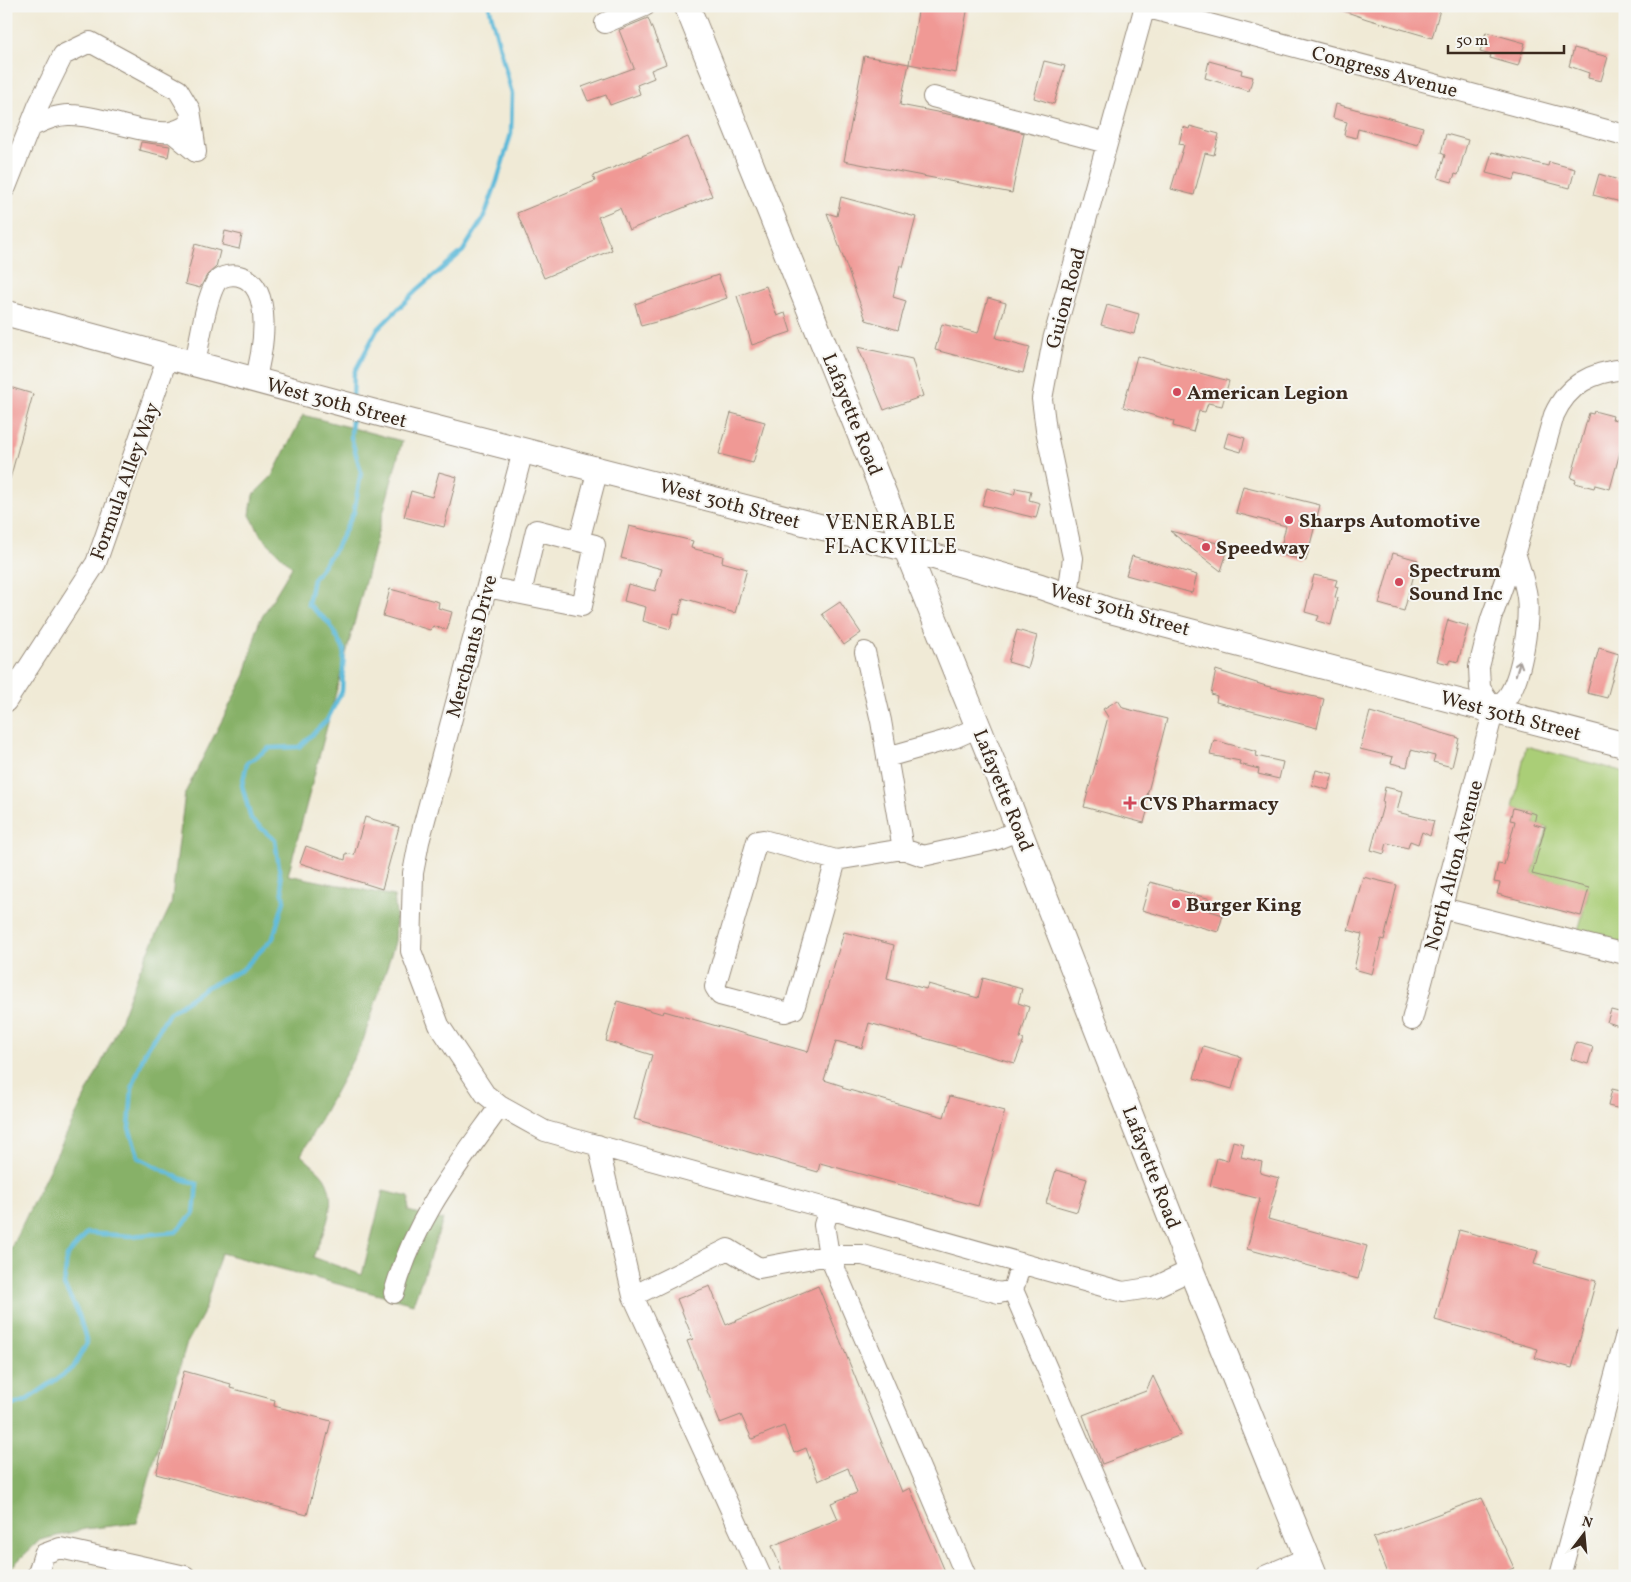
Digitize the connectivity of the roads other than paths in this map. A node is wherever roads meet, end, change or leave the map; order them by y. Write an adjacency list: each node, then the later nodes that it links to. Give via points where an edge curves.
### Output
1 (645, 6): 4 (street)
2 (687, 6): 20 (main road, Lafayette Road)
3 (1145, 6): 9 (street, Congress Avenue); 10 (street, Guion Road)
4 (605, 23)
5 (933, 97): 10 (street)
6 (44, 112): 7 (street, via 63,55 90,42 178,90 190,110); 8 (street, via 91,117 134,129); 11 (street, via 30,127)
7 (192, 123): 8 (street); 8 (street, via 196,152)
8 (172, 132)
9 (1625, 135)
10 (1107, 144): 24 (street, Guion Road, via 1053,340 1042,399 1073,558)
11 (6, 187)
12 (6, 313): 13 (main road, West 30th Street)
13 (168, 356): 14 (main road, West 30th Street); 26 (street, Formula Alley Way, via 96,563)
14 (195, 364): 16 (main road, West 30th Street); 16 (street, via 208,304 217,281 224,276 236,275 255,286 261,300 264,342)
15 (1625, 369): 21 (street, via 1588,377 1576,384 1559,403)
16 (255, 380): 17 (main road, West 30th Street)
17 (523, 451): 18 (main road, West 30th Street); 22 (street, Merchants Drive)
18 (598, 469): 19 (street); 20 (main road, West 30th Street)
19 (580, 541): 23 (street, via 536,530); 23 (street, via 595,545 582,606)
20 (907, 549): 24 (main road, West 30th Street); 28 (main road, Lafayette Road)
21 (1515, 552): 27 (street, via 1491,620 1479,667 1480,688); 27 (street, North Alton Avenue, one-way to 21, via 1508,696 1524,649 1527,595)
22 (487, 587): 23 (street); 37 (street, Merchants Drive, via 419,842 413,874 411,951 439,1025 486,1094)
23 (521, 593)
24 (1068, 595): 27 (main road, West 30th Street, via 1108,610)
25 (865, 652): 30 (street)
26 (6, 702)
27 (1494, 709): 29 (main road, West 30th Street); 34 (street, North Alton Avenue)
28 (979, 727): 30 (street, via 954,738); 31 (main road, Lafayette Road)
29 (1625, 745)
30 (887, 757): 32 (street)
31 (1020, 830): 32 (street, via 995,840 924,856); 42 (main road, Lafayette Road)
32 (903, 850): 33 (street)
33 (836, 860): 33 (street, via 757,841 714,987 720,995 785,1012 794,1009)
34 (1442, 908): 35 (street); 36 (street, North Alton Avenue)
35 (1625, 954)
36 (1412, 1020)
37 (500, 1106): 38 (street, Merchants Drive, via 545,1130); 44 (street, via 435,1197 410,1246)
38 (598, 1145): 39 (street, Merchants Drive); 45 (street)
39 (829, 1209): 40 (street, via 824,1225); 41 (street, Merchants Drive)
40 (829, 1255): 43 (street, via 863,1255 999,1293); 45 (street, via 759,1268 728,1250); 51 (street)
41 (1021, 1263): 42 (street, Merchants Drive, via 1123,1292 1155,1287); 43 (street)
42 (1191, 1270): 47 (main road, Lafayette Road)
43 (1013, 1290): 52 (street)
44 (394, 1293)
45 (632, 1296): 50 (street)
46 (1625, 1338): 54 (street)
47 (1311, 1567): 53 (street)
48 (37, 1576): 49 (street, via 44,1554 60,1548)
49 (185, 1576)
50 (761, 1576)
51 (966, 1576)
52 (1137, 1576)
53 (1265, 1576)
54 (1560, 1576)

